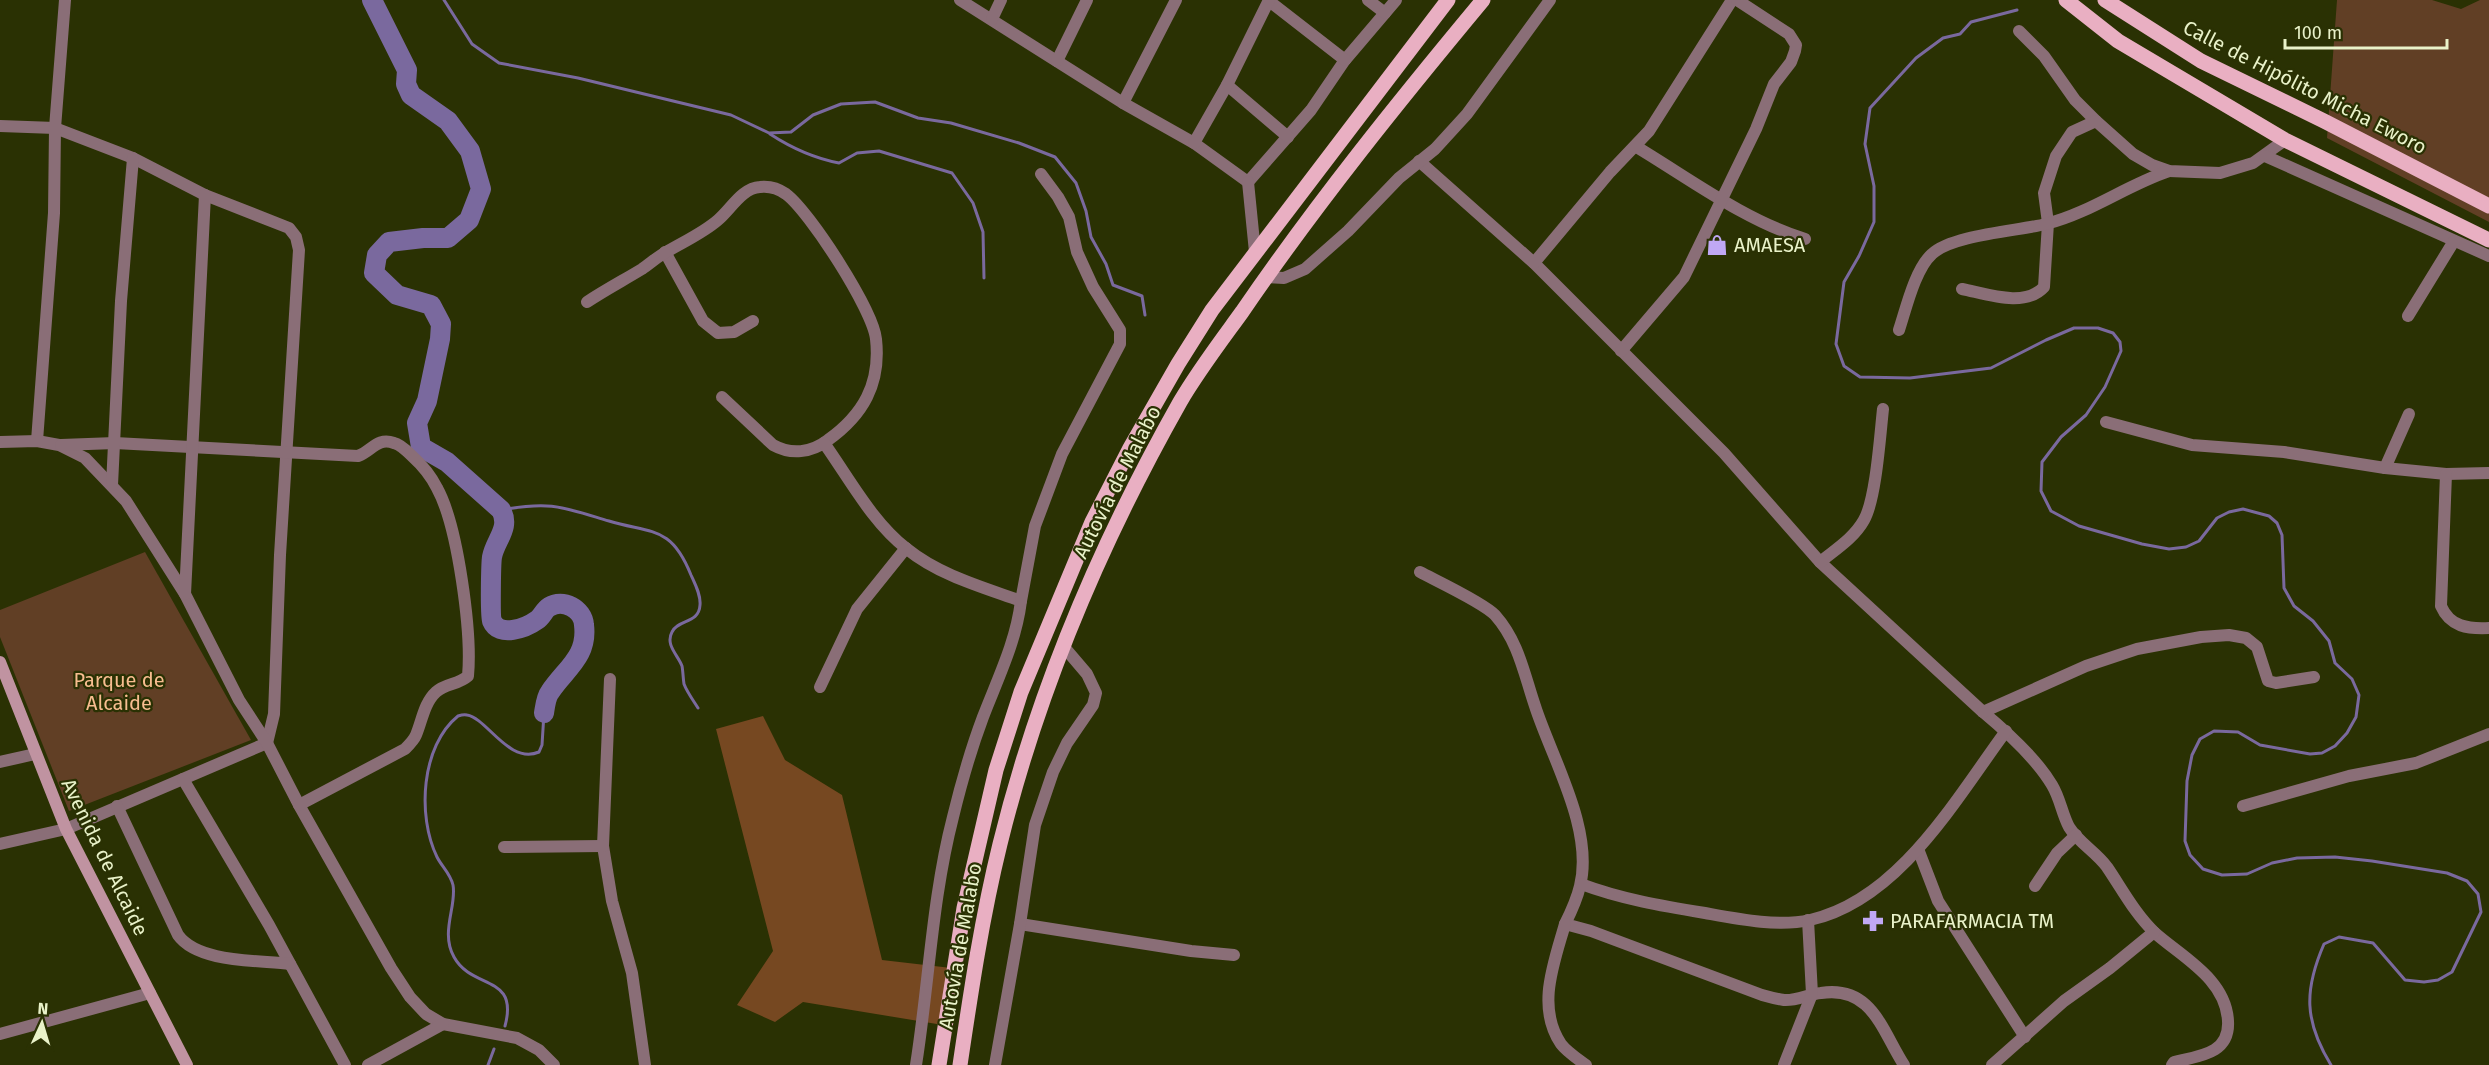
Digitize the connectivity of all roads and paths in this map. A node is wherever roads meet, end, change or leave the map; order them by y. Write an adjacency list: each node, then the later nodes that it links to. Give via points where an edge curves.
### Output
1 (64, 0): 25 (street)
2 (960, 0): 17 (street)
3 (1001, 0): 17 (street)
4 (1087, 0): 20 (street)
5 (1176, 0): 22 (street)
6 (1269, 0): 19 (street); 21 (street)
7 (1368, 0): 16 (street)
8 (1395, 0): 16 (street)
9 (1448, 0): 44 (main road, Autovía de Malabo)
10 (1483, 0): 47 (main road, Autovía de Malabo)
11 (1550, 0): 32 (street, via 1467,114)
12 (1732, 0): 29 (street, via 1649,131)
13 (1737, 0): 37 (street, via 1789,34 1796,45)
14 (2066, 0): 27 (main road, via 2118,41)
15 (2105, 0): 38 (main road, Calle de Hipólito Micha Eworo, via 2201,61)
16 (1385, 13): 19 (street)
17 (992, 19): 20 (street)
18 (2019, 31): 23 (street)
19 (1345, 60): 26 (street)
20 (1056, 61): 22 (street)
21 (1227, 85): 26 (street); 28 (street)
22 (1123, 103): 28 (street)
23 (2096, 121): 33 (street, via 2133,154); 39 (street, via 2072,132 2056,156 2044,193)
24 (0, 126): 25 (street)
25 (55, 128): 31 (street); 58 (street, via 54,213)
26 (1288, 137): 35 (street)
27 (2285, 140): 30 (street); 41 (main road)
28 (1194, 143): 35 (street)
29 (1635, 146): 37 (street); 46 (street)
30 (2265, 156): 33 (street, via 2220,173); 42 (street)
31 (133, 158): 36 (street); 60 (street)
32 (1419, 161): 46 (street); 47 (street, via 1305,269 1284,278)
33 (2169, 171): 39 (street)
34 (1041, 174): 73 (street, via 1069,217 1077,252 1120,330 1120,344 1062,454 1039,516)
35 (1248, 182): 44 (street)
36 (205, 195): 63 (street); 64 (street, via 289,228 296,237 299,250)
37 (1721, 198): 40 (street, via 1782,232); 53 (street, via 1684,277)
38 (2489, 206)
39 (2048, 224): 48 (street, via 2044,287 2037,295 2022,299); 52 (street, via 1946,244 1930,255)
40 (1805, 239)
41 (2489, 240)
42 (2454, 242): 45 (street); 50 (street)
43 (664, 252): 49 (street); 51 (street, via 703,321 718,333 734,332); 61 (street, via 704,230 757,187 783,192 805,212 866,308 876,339 874,377 862,408)
44 (1255, 252): 115 (main road, Autovía de Malabo, via 1195,337 1130,448 1092,522 1021,692 996,770 966,896)
45 (2489, 256)
46 (1534, 262): 53 (street)
47 (1266, 277): 75 (main road, Autovía de Malabo, via 1181,400 1086,590)
48 (1962, 289)
49 (587, 302)
50 (2408, 316)
51 (753, 321)
52 (1899, 330)
53 (1621, 351): 70 (street, via 1724,453)
54 (722, 397): 61 (street, via 783,450 802,452)
55 (1883, 409): 70 (street, via 1870,506 1864,521 1848,541)
56 (2409, 414): 65 (street)
57 (2106, 423): 65 (street, via 2192,445 2262,449)
58 (37, 441): 59 (street); 62 (street)
59 (0, 442)
60 (115, 443): 62 (street); 63 (street); 68 (street)
61 (824, 443): 69 (street, via 882,524)
62 (59, 445): 68 (street, via 85,458)
63 (191, 448): 64 (street); 72 (street)
64 (286, 453): 83 (street, via 274,714); 87 (street, via 358,456 383,441 395,443 419,462 438,489 456,549 469,666 468,676 462,682 448,684 434,694 423,711 415,737 405,749)
65 (2385, 468): 67 (street)
66 (2489, 473): 67 (street)
67 (2446, 474): 74 (street, via 2441,606 2446,618 2458,625)
68 (112, 484): 72 (street)
69 (906, 548): 73 (street, via 965,581); 79 (street, via 857,609)
70 (1820, 561): 80 (street)
71 (1420, 572): 96 (street, via 1494,614 1515,643 1575,813 1581,846)
72 (185, 594): 83 (street, via 239,700)
73 (1021, 601): 114 (street, via 1017,630 982,720 940,869)
74 (2489, 628)
75 (1064, 647): 99 (street, via 1087,674 1096,693 1047,788 1035,825); 116 (main road, Autovía de Malabo, via 1041,705 1000,842 984,912)
76 (0, 662): 84 (main road, Avenida de Alcaide)
77 (2314, 677): 80 (street, via 2268,681 2257,647 2246,638 2201,637 2137,649 2086,666)
78 (610, 680): 93 (street)
79 (820, 687)
80 (1983, 712): 81 (street)
81 (2006, 731): 91 (street, via 2052,785); 95 (street)
82 (2489, 734): 89 (street, via 2416,763 2349,776)
83 (267, 743): 86 (street); 87 (street)
84 (35, 754): 85 (street); 90 (main road, Avenida de Alcaide)
85 (0, 762)
86 (183, 779): 88 (street); 103 (street)
87 (299, 805): 106 (street, via 391,969 426,1014)
88 (117, 806): 90 (street); 103 (street, via 185,945 232,958)
89 (2243, 806)
90 (66, 829): 92 (street); 104 (main road, Avenida de Alcaide)
91 (2076, 836): 97 (street, via 2057,853); 101 (street, via 2102,860)
92 (0, 844)
93 (603, 846): 94 (street); 113 (street, via 612,900 632,973)
94 (504, 847)
95 (1918, 849): 98 (street, via 1886,882 1852,904); 108 (street, via 1938,901)
96 (1581, 884): 98 (street, via 1613,896 1714,915 1775,922); 100 (street)
97 (2035, 886)
98 (1808, 920): 105 (street)
99 (1020, 924): 102 (street); 117 (street)
100 (1565, 924): 105 (street, via 1762,995 1786,1000); 118 (street, via 1548,981 1550,1020 1562,1045)
101 (2154, 932): 108 (street, via 2064,1001); 122 (street, via 2210,980 2223,999 2229,1023 2226,1039 2215,1052)
102 (1234, 955)
103 (290, 964): 110 (street)
104 (150, 993): 107 (street); 109 (main road, Avenida de Alcaide)
105 (1812, 994): 119 (street); 120 (street, via 1841,993 1860,998 1873,1011)
106 (443, 1024): 111 (street); 112 (street, via 518,1038)
107 (0, 1034)
108 (2025, 1038): 121 (street)
109 (187, 1065)
110 (345, 1065)
111 (368, 1065)
112 (554, 1065)
113 (645, 1065)
114 (916, 1065)
115 (939, 1065)
116 (960, 1065)
117 (995, 1065)
118 (1586, 1065)
119 (1784, 1065)
120 (1904, 1065)
121 (1992, 1065)
122 (2172, 1065)

